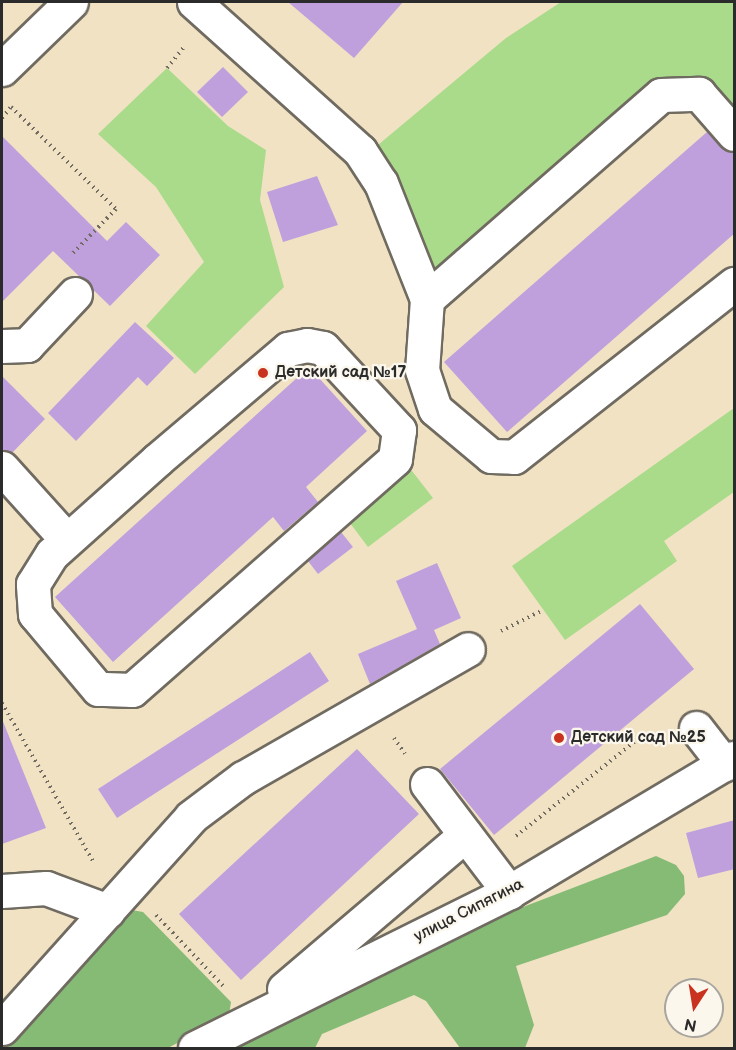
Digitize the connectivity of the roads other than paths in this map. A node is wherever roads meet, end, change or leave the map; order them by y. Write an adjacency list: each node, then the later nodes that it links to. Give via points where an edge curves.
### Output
1 (71, 2): 3 (street)
2 (194, 2): 7 (street, via 360,151 381,183)
3 (2, 69)
4 (735, 134): 7 (street, via 699,94 662,95)
5 (735, 284): 7 (street, via 514,457 491,456 435,409 422,370)
6 (75, 294): 8 (street, via 27,345)
7 (427, 299)
8 (2, 346)
9 (3, 476): 10 (street)
10 (68, 540): 10 (street, via 288,349 323,348 399,430 395,459 132,690 98,689 35,614 33,584)
11 (468, 649): 18 (street, via 243,778 191,817)
12 (696, 728): 13 (street)
13 (729, 761): 17 (street, улица Сипягина)
14 (427, 784): 15 (street)
15 (465, 835): 17 (street); 19 (street)
16 (2, 891): 18 (street, via 46,888)
17 (509, 892): 21 (street, улица Сипягина)
18 (111, 905): 20 (street)
19 (277, 996)
20 (2, 1028)
21 (195, 1048)

